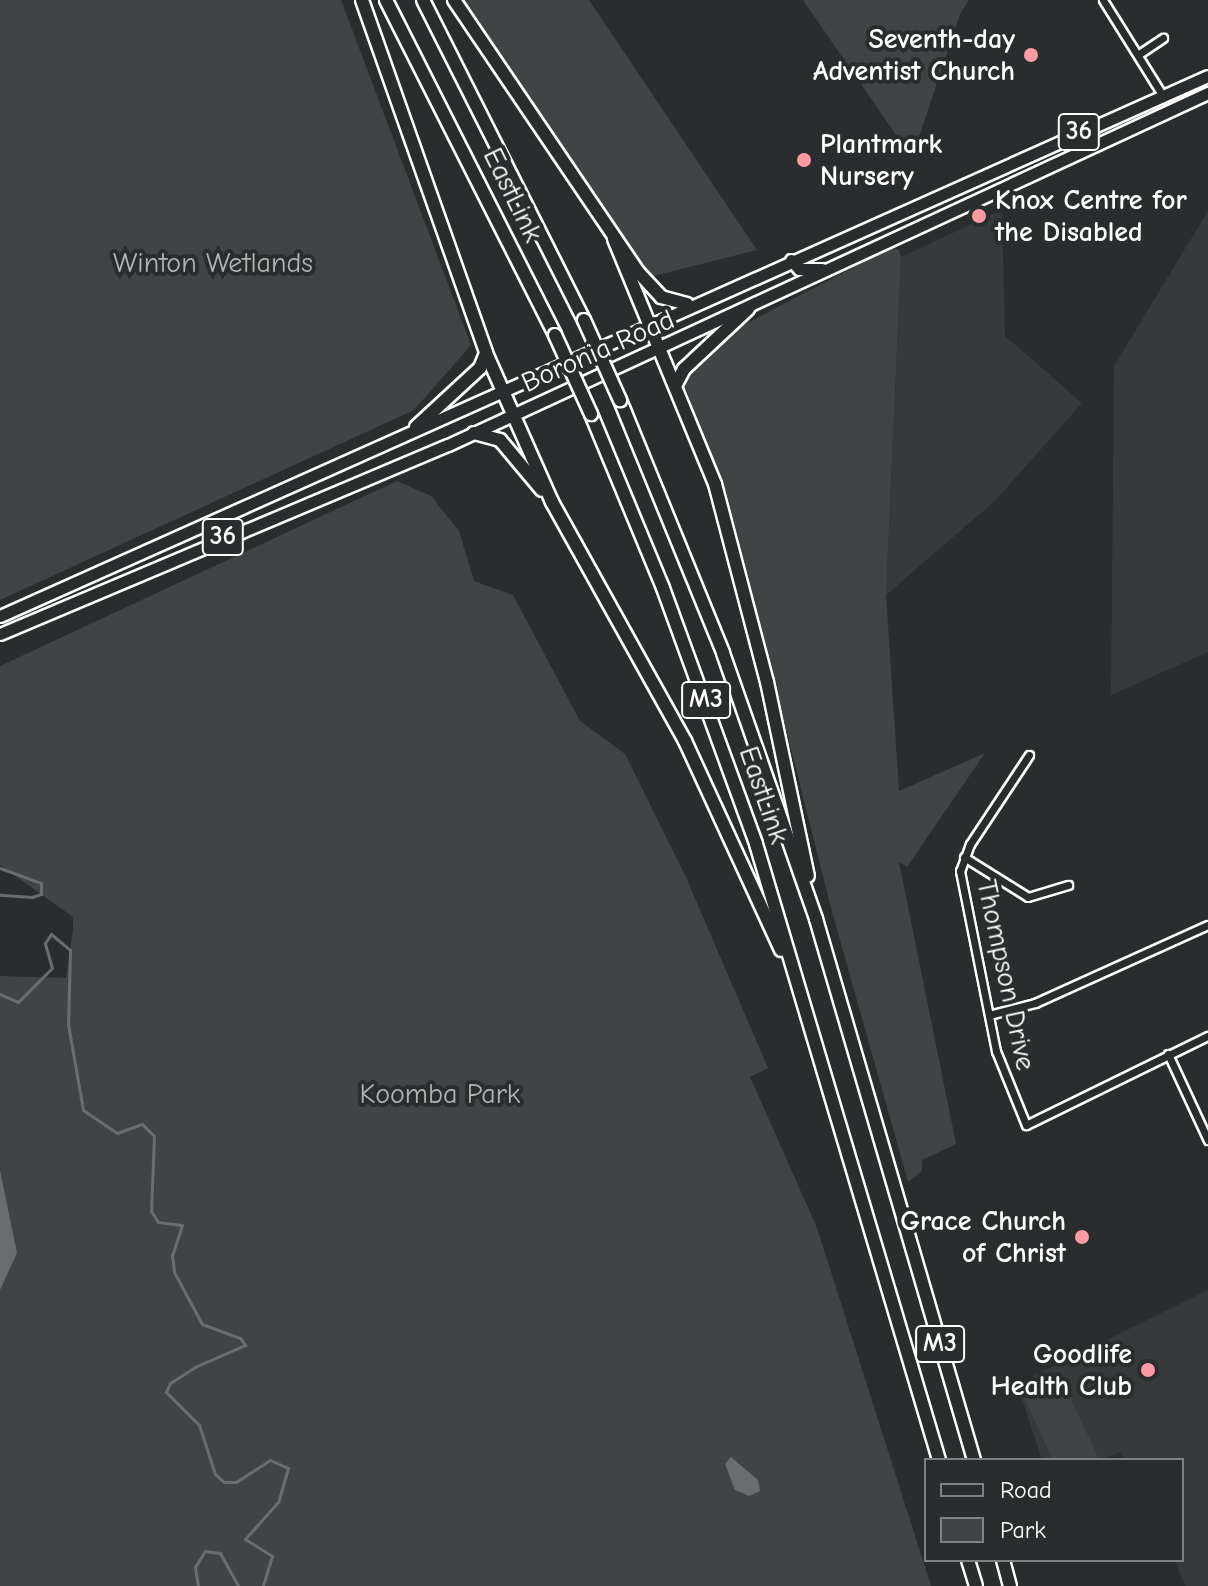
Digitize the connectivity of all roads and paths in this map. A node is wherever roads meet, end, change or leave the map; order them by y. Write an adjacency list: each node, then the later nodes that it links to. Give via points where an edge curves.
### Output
1 (362, 0): 22 (highway, via 438,231)
2 (386, 0): 38 (highway, EastLink / M3, bridge, via 591,414 705,697)
3 (423, 0): 36 (highway, EastLink / M3, bridge, via 620,400 723,653)
4 (454, 0): 15 (highway)
5 (1103, 0): 7 (street)
6 (1163, 38): 7 (street)
7 (1139, 54): 10 (street)
8 (1208, 76): 10 (main road, Boronia Road / 36)
9 (1208, 93): 12 (main road, Boronia Road / 36)
10 (1163, 96): 11 (main road, Boronia Road / 36)
11 (1007, 162): 12 (main road); 13 (main road, Boronia Road / 36)
12 (1025, 176): 14 (main road, Boronia Road / 36)
13 (892, 214): 14 (main road); 16 (main road, Boronia Road / 36)
14 (900, 233): 17 (main road, Boronia Road / 36)
15 (614, 239): 18 (highway, via 661,297); 20 (highway)
16 (791, 260): 17 (main road, via 799,269); 18 (main road, Boronia Road / 36)
17 (826, 269): 19 (main road, Boronia Road / 36)
18 (687, 304): 20 (main road, Boronia Road / 36)
19 (748, 309): 21 (main road, Boronia Road / 36); 23 (highway, via 684,369)
20 (648, 322): 21 (highway); 24 (main road, Boronia Road / 36)
21 (660, 349): 23 (highway); 25 (main road, Boronia Road / 36)
22 (486, 353): 24 (highway); 26 (highway, via 480,368)
23 (676, 384): 36 (highway, via 734,551 792,787)
24 (501, 388): 25 (highway); 26 (main road, Boronia Road / 36)
25 (513, 415): 27 (main road, Boronia Road / 36); 28 (highway)
26 (416, 427): 29 (main road, Boronia Road / 36)
27 (474, 433): 28 (highway, via 500,440); 30 (main road, Boronia Road / 36)
28 (552, 502): 38 (highway, via 685,741)
29 (146, 552): 30 (main road); 31 (main road, Boronia Road / 36)
30 (152, 567): 32 (main road, Boronia Road / 36)
31 (0, 616)
32 (0, 634)
33 (1029, 755): 34 (street, Thompson Drive)
34 (964, 857): 35 (street, via 1028,897); 39 (street, Thompson Drive, via 961,883)
35 (1068, 885)
36 (816, 919): 44 (highway, EastLink / M3)
37 (1208, 925): 39 (street, via 1035,1003)
38 (801, 993): 43 (highway, EastLink / M3)
39 (989, 1015): 41 (street, Thompson Drive, via 1002,1073 1026,1125)
40 (1208, 1036): 41 (street)
41 (1168, 1054): 42 (street)
42 (1208, 1140)
43 (938, 1458)
44 (973, 1458)
45 (969, 1562): 47 (highway)
46 (1004, 1562): 48 (highway)
47 (976, 1586)
48 (1010, 1586)

